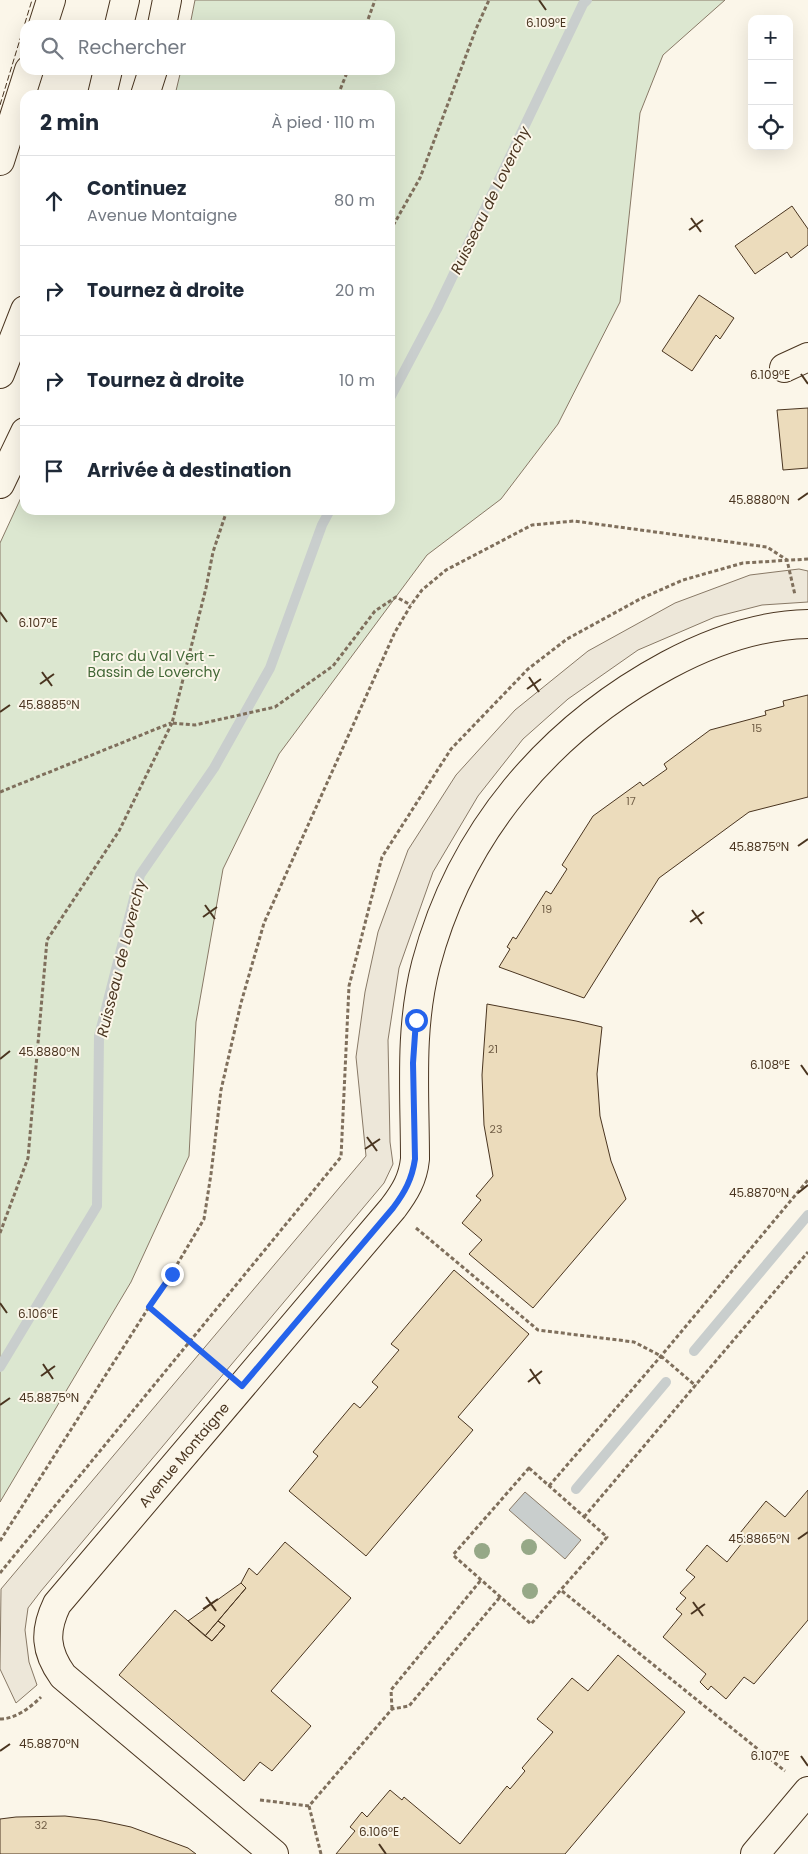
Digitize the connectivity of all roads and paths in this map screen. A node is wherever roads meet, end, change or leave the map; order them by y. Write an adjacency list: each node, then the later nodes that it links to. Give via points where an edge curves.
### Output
1 (51, 0): 6 (street)
2 (125, 0): 7 (street)
3 (167, 0): 8 (street)
4 (375, 0): 9 (path)
5 (490, 0): 20 (path, via 420,178)
6 (45, 20)
7 (120, 20)
8 (163, 20)
9 (368, 20)
10 (27, 75): 14 (street)
11 (107, 75): 15 (street)
12 (151, 75): 16 (street)
13 (346, 75): 17 (path)
14 (23, 90)
15 (103, 90)
16 (147, 90)
17 (340, 90)
18 (20, 98): 19 (street)
19 (0, 161)
20 (395, 222)
21 (20, 323): 22 (street)
22 (0, 374)
23 (20, 442): 24 (street)
24 (0, 484)
25 (225, 515): 30 (path, via 213,552)
26 (808, 559): 27 (path)
27 (787, 560): 28 (path, via 767,547 639,529 574,521 532,525 446,570 422,590); 29 (path, via 796,597); 37 (path, via 743,563 683,580 640,598 567,639 528,669 451,749 382,857 348,986 341,1157)
28 (411, 605): 30 (path, via 396,597 375,612 332,666 275,707 195,725); 36 (path, via 395,632 264,923 221,1090 204,1219)
29 (798, 625): 33 (street, Avenue Montaigne, via 752,631 714,644 630,687 561,740 525,776 496,812 452,890 426,966 414,1044 414,1166 409,1186)
30 (172, 723): 31 (path); 34 (path, via 119,831 47,940 28,1158)
31 (0, 792)
32 (808, 1180): 38 (path)
33 (393, 1208): 38 (path, via 538,1330 634,1342); 39 (street, Avenue Montaigne)
34 (0, 1233)
35 (808, 1252): 40 (path)
36 (149, 1307): 37 (path); 43 (path)
37 (189, 1342): 39 (path); 44 (path)
38 (661, 1356): 40 (path); 41 (path)
39 (242, 1386): 48 (street, Avenue Montaigne, via 57,1604 48,1626 48,1639 52,1658)
40 (696, 1386): 42 (path)
41 (549, 1486): 42 (path); 45 (path, via 529,1468 452,1555)
42 (584, 1517): 46 (path, via 607,1537)
43 (0, 1541)
44 (0, 1572)
45 (482, 1580): 47 (path); 49 (path, via 391,1690)
46 (562, 1591): 47 (path, via 531,1624); 51 (path)
47 (500, 1597): 49 (path, via 409,1706)
48 (62, 1676): 50 (path, via 33,1705 9,1719); 53 (street, Avenue Montaigne)
49 (392, 1709): 52 (path)
50 (0, 1719)
51 (800, 1784): 56 (street)
52 (309, 1806): 53 (path, via 260,1800); 55 (path)
53 (238, 1824): 54 (street, Avenue Montaigne)
54 (271, 1853)
55 (321, 1854)
56 (755, 1854)

